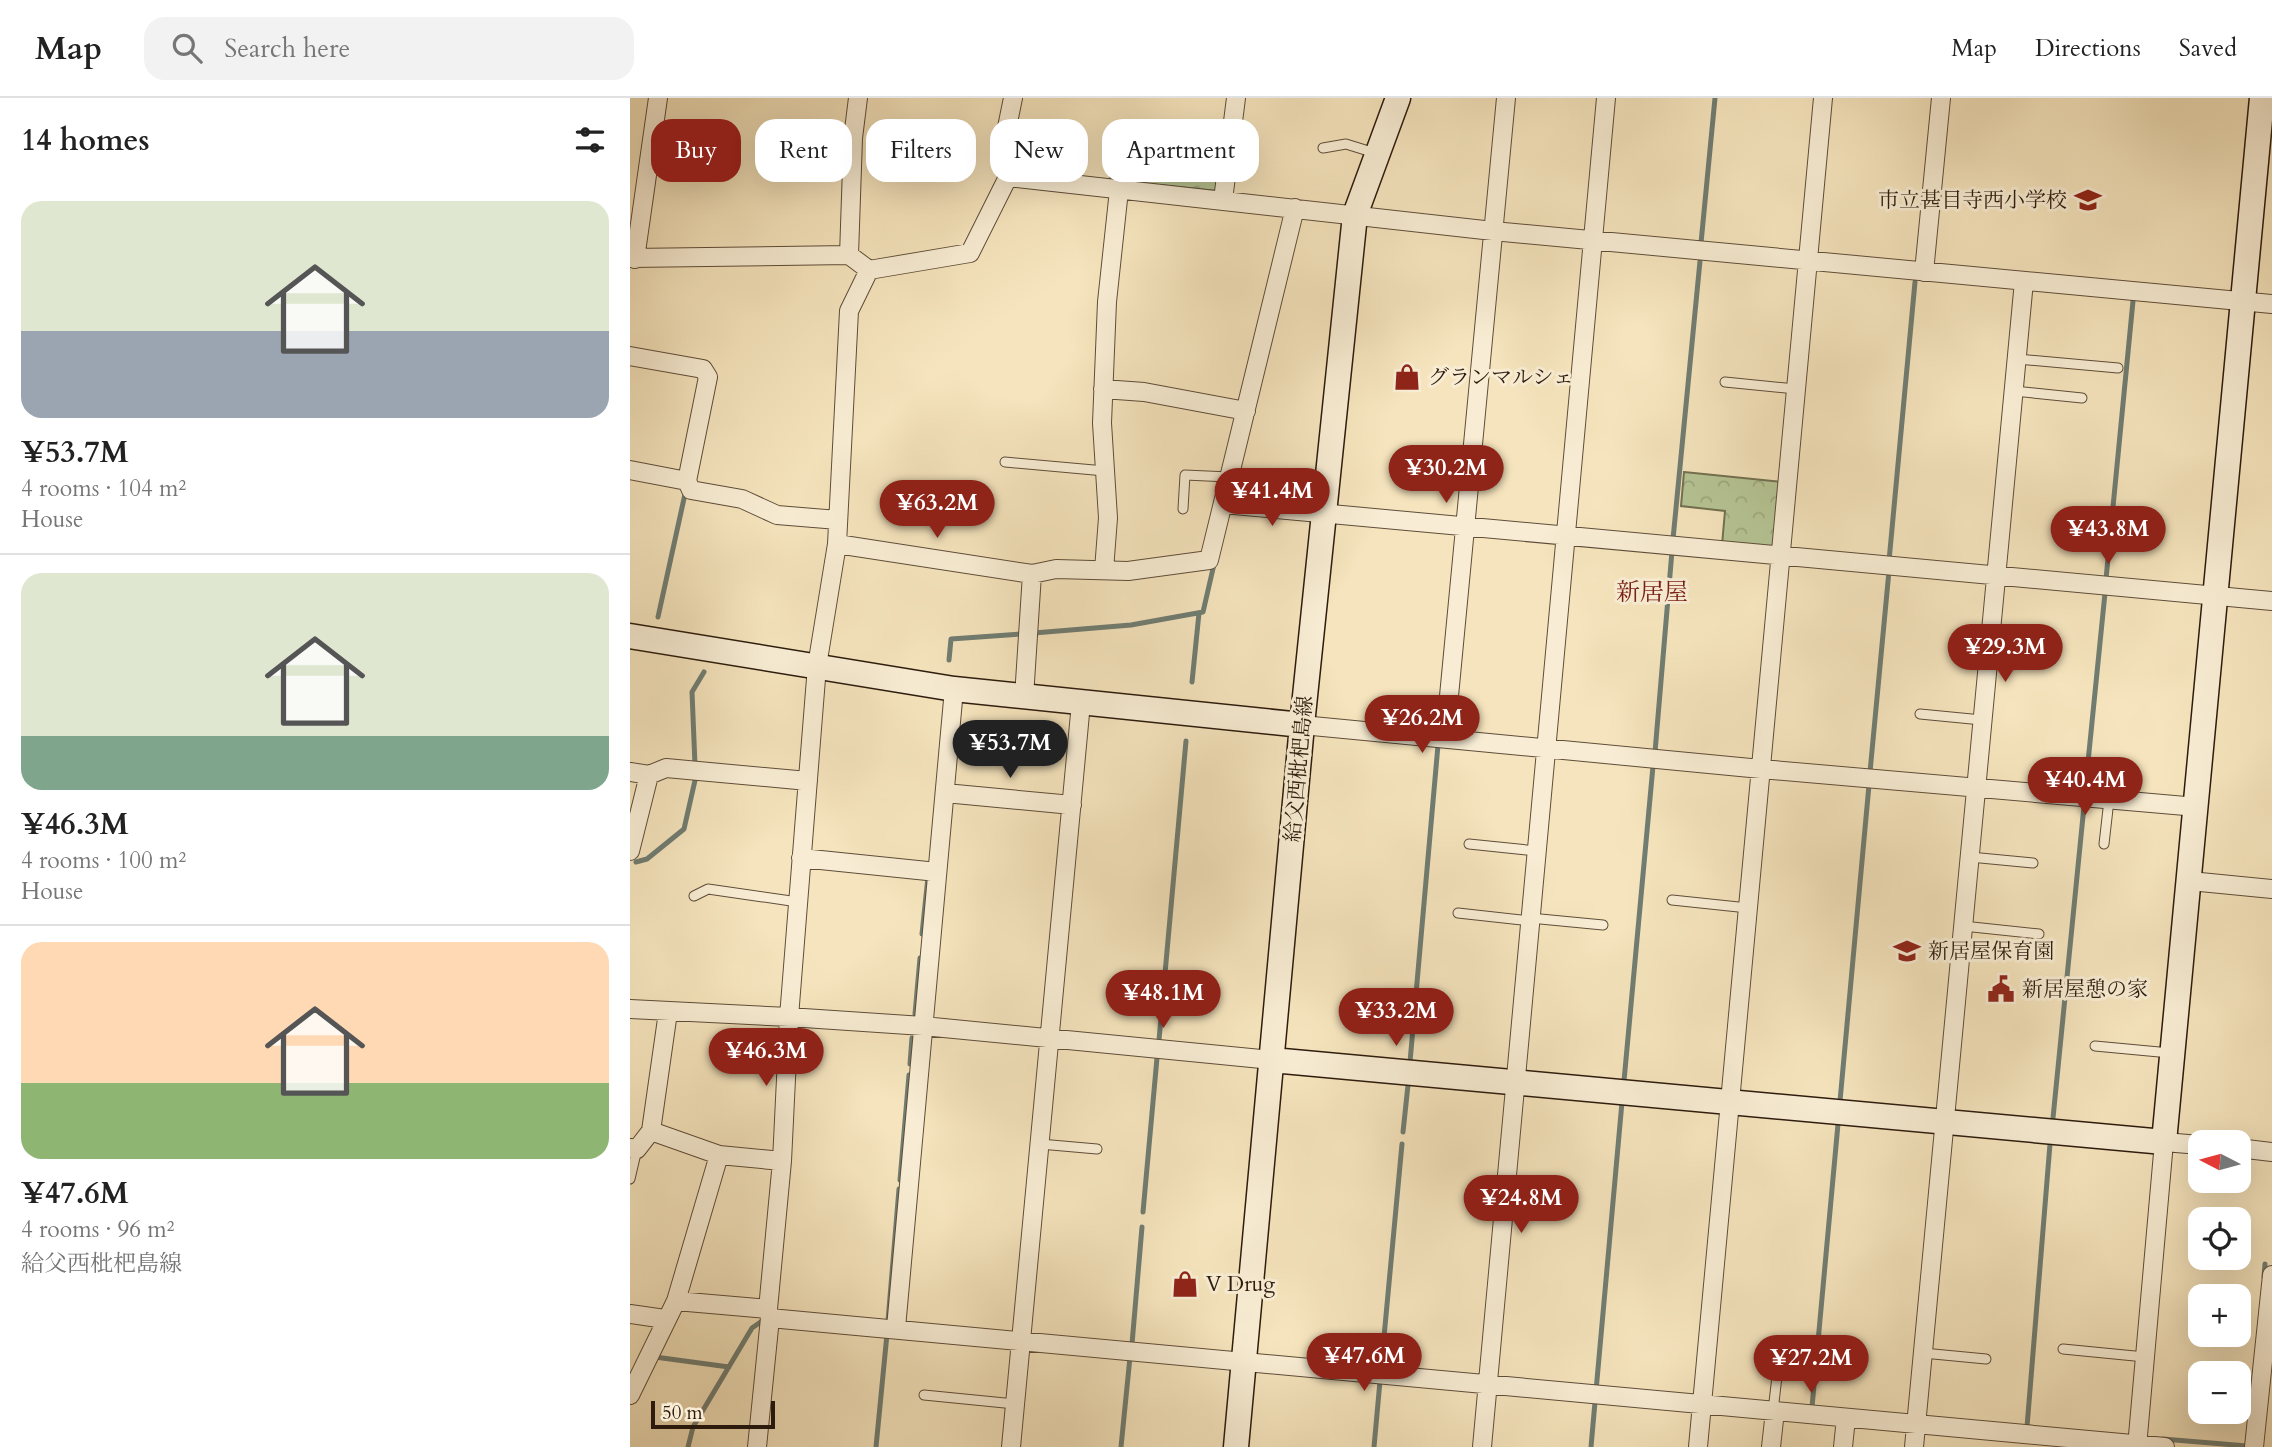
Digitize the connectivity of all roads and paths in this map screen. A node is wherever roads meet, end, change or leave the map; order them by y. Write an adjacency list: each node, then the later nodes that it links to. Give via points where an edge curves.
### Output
1 (658, 98): 23 (street)
2 (858, 98): 22 (street)
3 (1013, 98): 11 (street)
4 (1236, 98): 17 (street)
5 (1398, 98): 13 (street, 給父西枇杷島線)
6 (1506, 98): 20 (street)
7 (1606, 98): 21 (street)
8 (1823, 98): 24 (street)
9 (1941, 98): 26 (street)
10 (2262, 98): 28 (street)
11 (1009, 119)
12 (1322, 148): 13 (lane, via 1346,144)
13 (1377, 153): 19 (street, 給父西枇杷島線)
14 (1006, 182): 25 (street, via 970,253)
15 (1051, 182): 16 (street)
16 (1119, 190): 17 (street); 34 (street)
17 (1223, 200): 18 (street)
18 (1295, 208): 19 (street); 38 (street)
19 (1355, 215): 20 (street); 48 (street, 給父西枇杷島線)
20 (1493, 231): 21 (street); 43 (street)
21 (1593, 241): 24 (street); 51 (street)
22 (849, 255): 23 (street); 25 (street)
23 (632, 258)
24 (1807, 261): 26 (street); 35 (street)
25 (869, 270): 49 (street, via 849,311)
26 (1924, 272): 27 (street)
27 (2024, 281): 28 (street); 31 (street)
28 (2244, 301): 29 (street); 57 (street)
29 (2272, 304)
30 (630, 356): 45 (street, via 703,369 708,377)
31 (2017, 359): 32 (lane); 36 (street)
32 (2118, 368)
33 (1725, 382): 35 (lane)
34 (1103, 389): 38 (street); 42 (street)
35 (1796, 389): 53 (street)
36 (2014, 391): 37 (lane); 56 (street)
37 (2082, 398)
38 (1246, 411): 44 (street)
39 (1004, 462): 42 (lane)
40 (1417, 469): 43 (lane)
41 (630, 470): 45 (street)
42 (1105, 471): 54 (street)
43 (1470, 475): 50 (street)
44 (1230, 477): 46 (street); 47 (lane, via 1185,475)
45 (687, 481): 49 (street, via 691,490 742,499 777,515)
46 (1223, 505): 48 (street); 54 (street, via 1209,560)
47 (1182, 509)
48 (1323, 513): 50 (street); 66 (street, 給父西枇杷島線)
49 (838, 520): 52 (street)
50 (1465, 526): 51 (street); 67 (street)
51 (1566, 536): 53 (street); 68 (street)
52 (837, 544): 55 (street); 60 (street)
53 (1780, 556): 56 (street); 69 (street)
54 (1104, 570): 55 (street, via 1056,569)
55 (1032, 574): 62 (street)
56 (1996, 576): 57 (street); 65 (street)
57 (2217, 595): 58 (street); 77 (street)
58 (2272, 601)
59 (630, 636): 60 (street)
60 (817, 666): 61 (street); 72 (street)
61 (954, 689): 62 (street); 74 (street)
62 (1024, 697): 63 (street)
63 (1082, 703): 66 (street); 76 (street)
64 (1920, 714): 65 (lane)
65 (1982, 720): 73 (street)
66 (1302, 724): 67 (street); 104 (street, 給父西枇杷島線)
67 (1445, 738): 68 (street)
68 (1546, 748): 69 (street); 81 (street)
69 (1761, 769): 73 (street); 91 (street)
70 (630, 772): 71 (street)
71 (649, 775): 72 (street, via 666,768); 80 (street)
72 (808, 781): 83 (street)
73 (1976, 788): 75 (street); 82 (street)
74 (945, 793): 76 (street); 85 (street)
75 (2109, 800): 77 (street); 79 (lane)
76 (1072, 806): 101 (street)
77 (2197, 807): 86 (street)
78 (1469, 844): 81 (lane)
79 (2104, 844)
80 (630, 851)
81 (1537, 851): 93 (street)
82 (1970, 857): 84 (lane); 95 (street)
83 (802, 858): 85 (street); 90 (street)
84 (2033, 863)
85 (937, 872): 100 (street)
86 (2190, 881): 87 (street); 103 (street)
87 (2272, 889)
88 (694, 896): 90 (lane, via 708,888)
89 (1672, 900): 91 (lane)
90 (798, 902): 99 (street)
91 (1748, 908): 106 (street)
92 (1458, 913): 93 (lane)
93 (1530, 919): 94 (lane); 105 (street)
94 (1603, 925)
95 (1963, 926): 96 (lane); 107 (street)
96 (2039, 934)
97 (630, 1009): 98 (street)
98 (668, 1012): 99 (street); 108 (street)
99 (789, 1017): 100 (street); 117 (street)
100 (923, 1026): 101 (street); 124 (street)
101 (1049, 1038): 104 (street); 110 (street)
102 (2095, 1046): 103 (lane)
103 (2173, 1053): 109 (street)
104 (1272, 1060): 105 (street); 131 (street, 給父西枇杷島線)
105 (1515, 1082): 106 (street); 132 (street)
106 (1730, 1101): 107 (street); 135 (street)
107 (1945, 1121): 109 (street); 127 (street)
108 (651, 1131): 112 (street); 116 (street)
109 (2164, 1142): 111 (street); 128 (street)
110 (1040, 1144): 113 (lane); 125 (street)
111 (2188, 1144)
112 (634, 1149): 118 (lane)
113 (1097, 1149)
114 (2251, 1150): 115 (street)
115 (2272, 1152)
116 (719, 1155): 117 (street); 120 (street)
117 (782, 1161): 122 (street)
118 (630, 1179)
119 (2272, 1275): 139 (street)
120 (676, 1301): 122 (street); 123 (street)
121 (630, 1314): 123 (street)
122 (769, 1314): 124 (street); 142 (street)
123 (665, 1320): 133 (street)
124 (896, 1328): 125 (street)
125 (1021, 1340): 131 (street); 136 (street)
126 (2063, 1349): 128 (lane)
127 (1923, 1353): 130 (lane); 140 (street)
128 (2145, 1357): 141 (street)
129 (1779, 1359): 137 (lane)
130 (1986, 1359)
131 (1244, 1363): 132 (street); 144 (street, 給父西枇杷島線)
132 (1488, 1384): 135 (street); 145 (street)
133 (630, 1395)
134 (924, 1395): 136 (lane)
135 (1702, 1403): 137 (street); 146 (street)
136 (1015, 1404): 143 (street)
137 (1774, 1411): 138 (street); 147 (street)
138 (1846, 1418): 140 (street); 148 (street)
139 (2264, 1418): 151 (street)
140 (1916, 1425): 141 (street); 149 (street)
141 (2137, 1446): 150 (street)
142 (757, 1447)
143 (1011, 1447)
144 (1236, 1447)
145 (1482, 1447)
146 (1698, 1447)
147 (1771, 1447)
148 (1843, 1447)
149 (1914, 1447)
150 (2165, 1447)
151 (2254, 1447)

